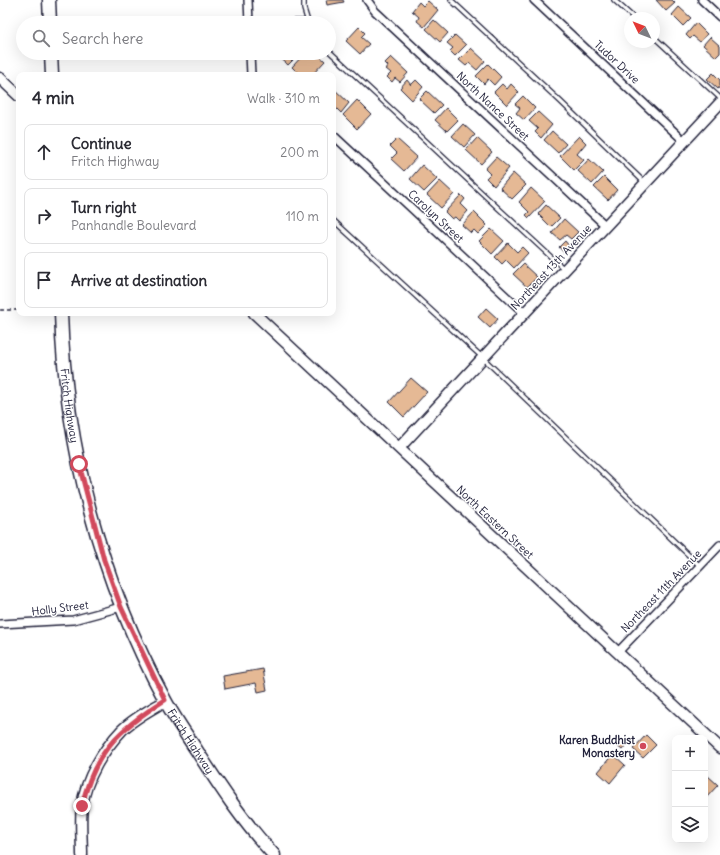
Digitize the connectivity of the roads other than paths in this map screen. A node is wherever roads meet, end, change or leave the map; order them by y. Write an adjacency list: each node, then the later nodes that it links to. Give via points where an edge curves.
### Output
1 (50, 0): 10 (main road)
2 (248, 0): 11 (street)
3 (304, 0): 12 (lane)
4 (367, 0): 28 (street, North Nance Street, via 381,17)
5 (451, 0): 26 (lane)
6 (534, 0): 25 (street, Tudor Drive)
7 (614, 0): 9 (lane)
8 (702, 0): 13 (street)
9 (627, 12)
10 (50, 16)
11 (249, 16)
12 (307, 16)
13 (720, 17)
14 (660, 43): 22 (lane)
15 (336, 58): 29 (lane)
16 (51, 60): 18 (main road)
17 (250, 60): 19 (street)
18 (52, 72)
19 (251, 72)
20 (0, 78): 21 (street)
21 (16, 93)
22 (720, 98)
23 (720, 103): 25 (street, Northeast 13th Avenue)
24 (336, 138): 30 (street, Carolyn Street)
25 (684, 141): 26 (street, Northeast 13th Avenue)
26 (645, 183): 28 (street, Northeast 13th Avenue)
27 (336, 223): 33 (lane)
28 (606, 226): 29 (street, Northeast 13th Avenue)
29 (564, 270): 30 (street, Northeast 13th Avenue)
30 (524, 313): 33 (street, Northeast 13th Avenue)
31 (62, 316): 37 (main road, Fritch Highway, via 63,361 79,464 104,560)
32 (257, 316): 34 (street, North Eastern Street)
33 (482, 357): 34 (street, Northeast 13th Avenue); 36 (lane)
34 (399, 448): 39 (street, North Eastern Street)
35 (720, 545): 36 (street, Northeast 11th Avenue)
36 (700, 566): 39 (street, Northeast 11th Avenue)
37 (121, 607): 38 (street, Holly Street, via 73,620); 40 (main road, Fritch Highway)
38 (0, 624)
39 (618, 652): 41 (street, North Eastern Street)
40 (165, 700): 42 (street, via 122,730 97,764 82,806); 43 (main road, Fritch Highway, via 224,794)
41 (720, 748)
42 (82, 855)
43 (274, 855)

